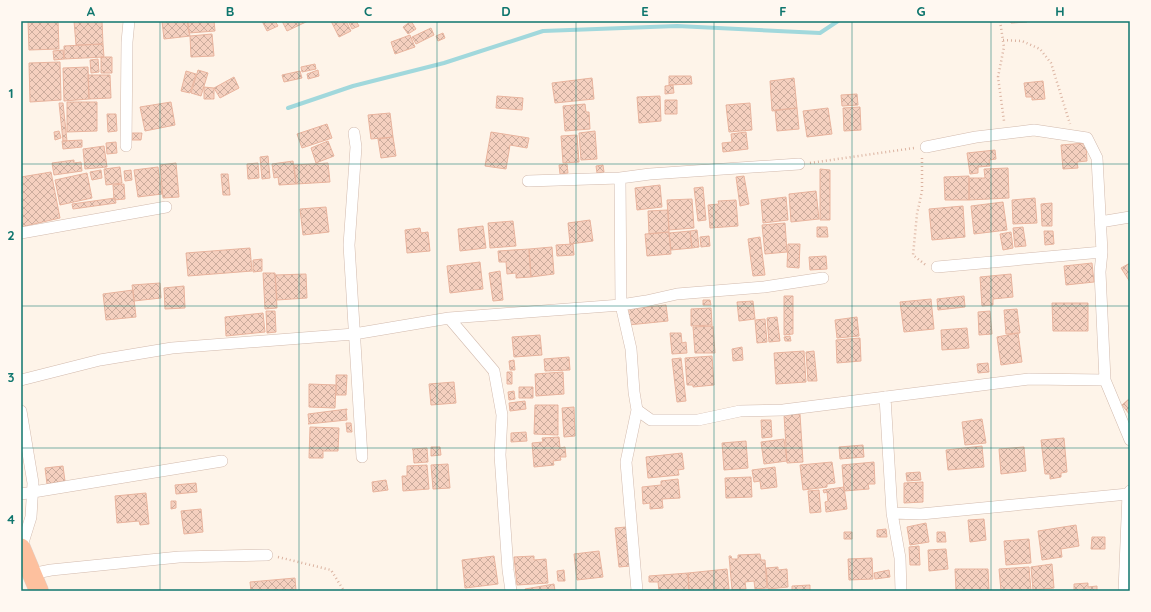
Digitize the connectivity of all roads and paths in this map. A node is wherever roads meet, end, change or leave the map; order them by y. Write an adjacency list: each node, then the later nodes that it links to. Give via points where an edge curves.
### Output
1 (129, 21): 7 (street)
2 (1000, 21): 3 (path)
3 (1003, 40): 5 (path, via 998,77); 6 (path, via 1022,41 1040,48 1051,63)
4 (354, 133): 21 (street, via 356,147 349,245)
5 (1006, 134): 6 (street, via 1034,130); 8 (street)
6 (1073, 136): 14 (street, via 1087,138 1097,158)
7 (126, 146)
8 (926, 147): 9 (path); 17 (path, via 922,157 922,191 913,256 928,267)
9 (799, 164): 10 (street)
10 (620, 178): 11 (street); 19 (street)
11 (528, 181)
12 (166, 207): 15 (street)
13 (1130, 218): 14 (street)
14 (1100, 222): 16 (street)
15 (21, 233)
16 (1102, 252): 17 (street); 23 (street, via 1100,272)
17 (937, 267)
18 (823, 278): 19 (street, via 764,287 677,294)
19 (621, 305): 20 (street); 25 (street, via 631,349)
20 (449, 318): 21 (street); 38 (street, via 494,371 502,415 500,455)
21 (354, 334): 22 (street, via 172,348 100,360); 28 (street)
22 (21, 380)
23 (1105, 380): 24 (street, via 1029,380); 27 (street)
24 (885, 397): 25 (street, via 783,410 740,411 698,420 651,420); 33 (street)
25 (637, 410): 39 (street, via 626,462)
26 (21, 411): 30 (street, via 33,483)
27 (1130, 440)
28 (362, 457)
29 (222, 461): 30 (street)
30 (32, 492): 32 (street); 34 (street, via 31,518)
31 (1129, 493): 33 (street, via 921,514); 41 (street)
32 (21, 494)
33 (892, 513): 40 (street, via 900,558)
34 (21, 549): 36 (highway)
35 (267, 555): 36 (street, via 179,557 51,570); 37 (path, via 331,570)
36 (35, 583)
37 (344, 591)
38 (511, 591)
39 (637, 591)
40 (901, 591)
41 (1124, 591)

